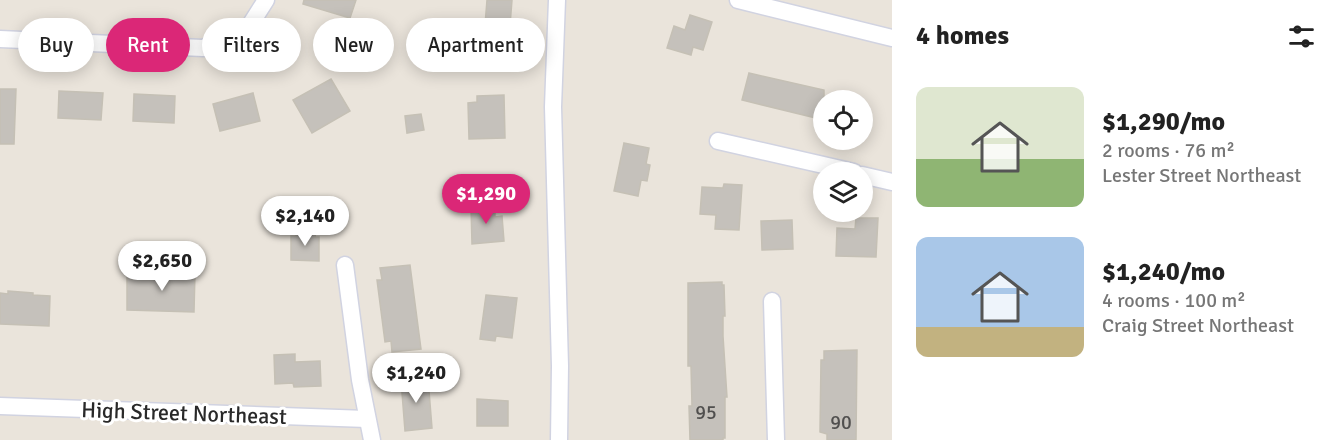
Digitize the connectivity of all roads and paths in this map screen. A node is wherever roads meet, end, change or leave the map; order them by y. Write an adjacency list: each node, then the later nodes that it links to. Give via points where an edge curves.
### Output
1 (266, 0): 5 (street, via 245,33 203,48)
2 (557, 0): 15 (street, via 553,107)
3 (738, 0): 4 (street)
4 (892, 38)
5 (0, 39)
6 (718, 141): 7 (street)
7 (813, 163)
8 (873, 178): 9 (street)
9 (892, 182)
10 (345, 265): 13 (street)
11 (772, 301): 16 (street)
12 (0, 406): 13 (street, High Street Northeast)
13 (367, 419): 14 (street)
14 (372, 440)
15 (559, 440)
16 (776, 440)

